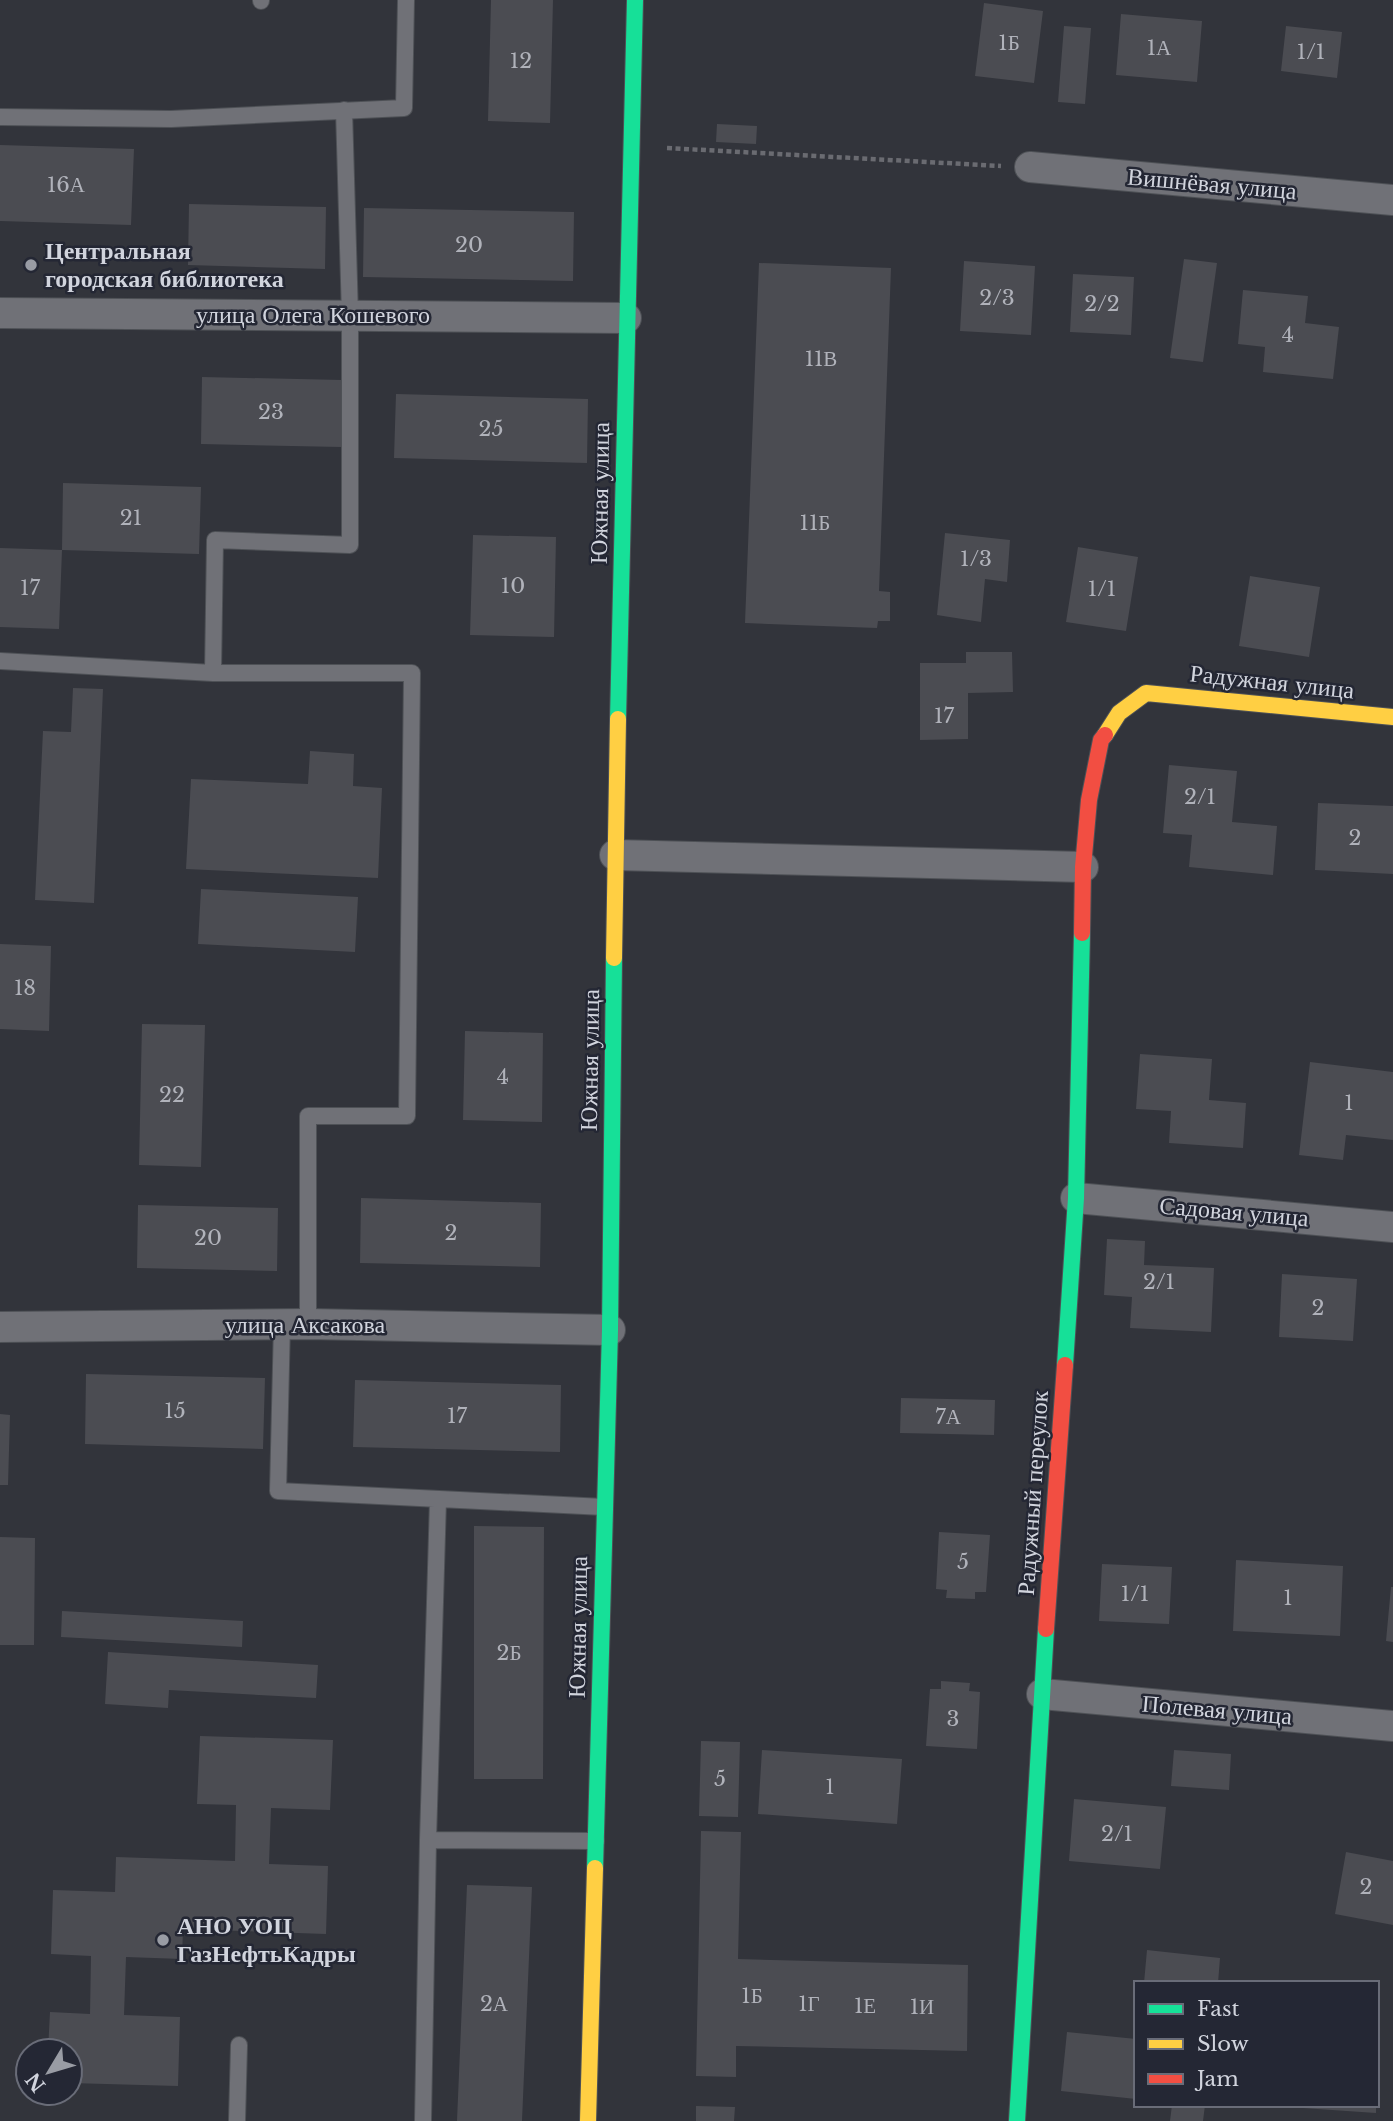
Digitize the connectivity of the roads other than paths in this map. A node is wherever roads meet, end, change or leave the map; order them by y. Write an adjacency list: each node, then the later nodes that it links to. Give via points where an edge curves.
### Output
1 (406, 0): 3 (lane, via 404,108)
2 (635, 0): 9 (street, Южная улица)
3 (344, 110): 4 (lane, via 171,119); 8 (lane)
4 (0, 117)
5 (1030, 167): 6 (street, Вишнёвая улица)
6 (1393, 200)
7 (0, 313): 8 (street, улица Олега Кошевого)
8 (350, 316): 9 (street, улица Олега Кошевого); 11 (lane, via 350,545 215,540)
9 (626, 318): 14 (street, Южная улица)
10 (0, 661): 11 (lane)
11 (212, 673): 18 (lane, via 412,673 407,1116 307,1116)
12 (1146, 693): 13 (street, Радужная улица); 15 (street, Радужный переулок, via 1119,713 1101,740)
13 (1393, 717)
14 (615, 855): 15 (street); 20 (street, Южная улица)
15 (1083, 867): 16 (street, Радужный переулок)
16 (1076, 1198): 17 (street, Садовая улица); 23 (street, Радужный переулок)
17 (1393, 1227)
18 (295, 1324): 19 (street, улица Аксакова); 20 (street, улица Аксакова); 21 (lane, via 278,1491)
19 (0, 1327)
20 (610, 1330): 22 (street, Южная улица)
21 (438, 1500): 22 (lane); 25 (lane)
22 (604, 1507): 26 (street, Южная улица)
23 (1042, 1694): 24 (street, Полевая улица); 31 (street, Радужный переулок)
24 (1393, 1726)
25 (428, 1840): 26 (lane); 29 (lane)
26 (596, 1841): 30 (street, Южная улица)
27 (239, 2045): 28 (lane)
28 (237, 2121)
29 (423, 2121)
30 (589, 2121)
31 (1017, 2121)

